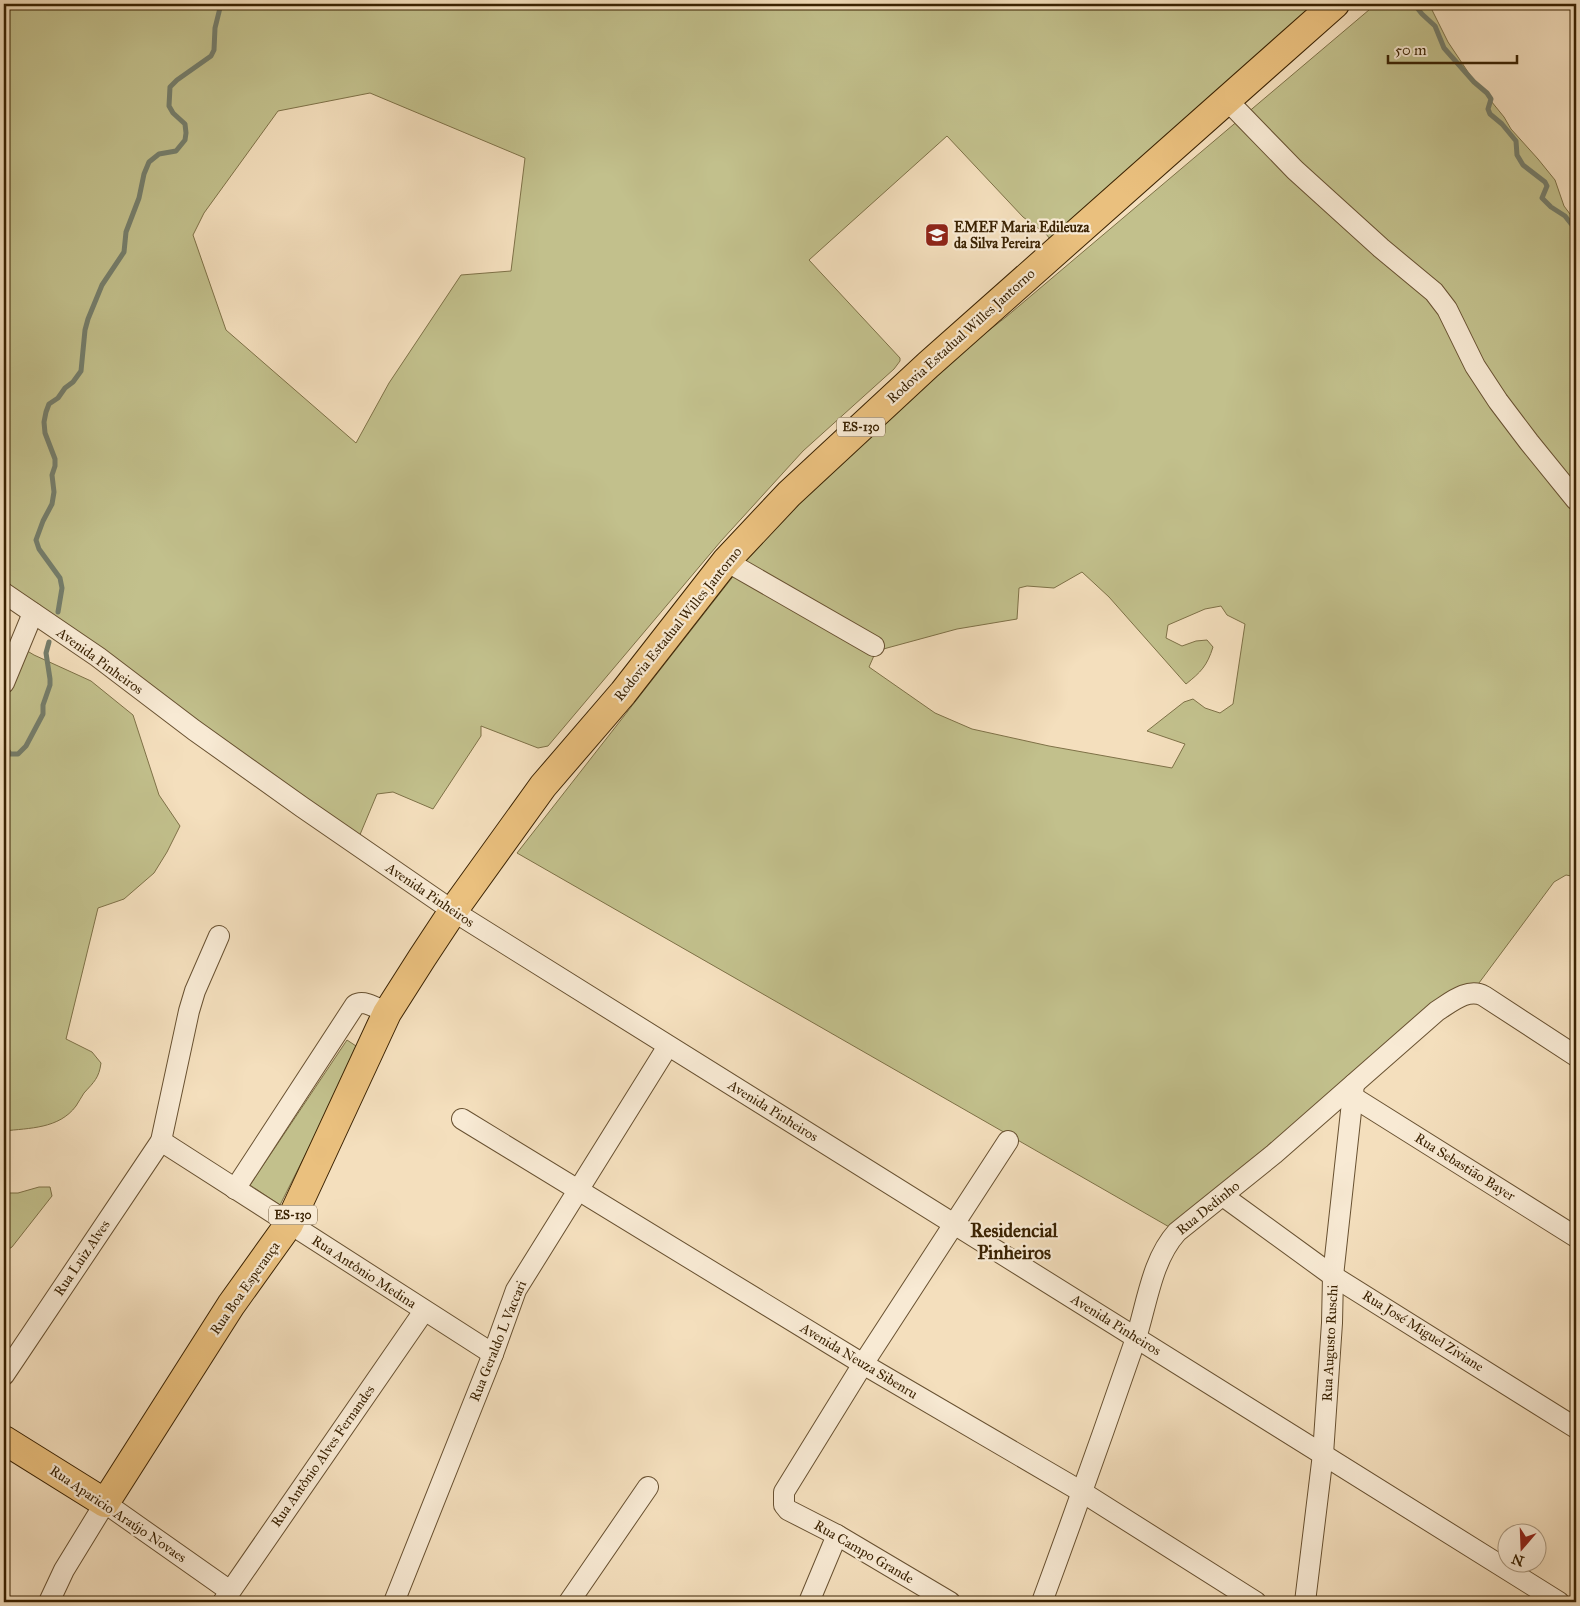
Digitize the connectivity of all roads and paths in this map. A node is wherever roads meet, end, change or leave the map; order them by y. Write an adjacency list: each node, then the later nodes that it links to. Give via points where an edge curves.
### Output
1 (1335, 4): 2 (main road, Rodovia Estadual Willes Jantorno / ES-130)
2 (1227, 100): 3 (street, via 1295,170 1434,292 1448,309 1475,366 1498,401); 4 (main road, Rodovia Estadual Willes Jantorno / ES-130, via 928,365 789,494)
3 (1576, 500)
4 (726, 561): 7 (street); 9 (main road, Rodovia Estadual Willes Jantorno / ES-130, via 623,693 543,786)
5 (4, 593): 6 (street, Avenida Pinheiros)
6 (34, 614): 8 (street); 9 (street, Avenida Pinheiros, via 98,657 294,802)
7 (874, 646)
8 (4, 683)
9 (453, 911): 11 (main road, Rua Boa Esperança / ES-130); 12 (street, Avenida Pinheiros)
10 (219, 936): 16 (street, via 189,1011)
11 (387, 1013): 18 (street, via 363,1003 355,1005); 21 (main road, Rua Boa Esperança / ES-130)
12 (668, 1046): 19 (street, Rua Geraldo L Vaccari); 22 (street, Avenida Pinheiros)
13 (1576, 1056): 14 (street, Rua Dedinho, via 1474,992 1436,1011)
14 (1354, 1090): 20 (street, Rua Dedinho); 23 (street, Rua Sebastião Bayer); 24 (street, Rua Augusto Ruschi)
15 (462, 1119): 19 (street, Avenida Neuza Sibenru)
16 (161, 1141): 18 (street, Rua Antônio Medina); 29 (street, Rua Luiz Alves)
17 (1008, 1141): 22 (street)
18 (235, 1190): 21 (street, Rua Antônio Medina)
19 (578, 1190): 27 (street, Rua Geraldo L Vaccari, via 516,1290); 28 (street, Avenida Neuza Sibenru)
20 (1223, 1196): 24 (street, Rua José Miguel Ziviane); 26 (street, Rua Dedinho, via 1177,1232 1166,1245)
21 (289, 1224): 25 (street, Rua Antônio Medina); 35 (main road, Rua Boa Esperança / ES-130, via 231,1305)
22 (953, 1224): 26 (street, Avenida Pinheiros); 28 (street)
23 (1576, 1237)
24 (1334, 1276): 30 (street, Rua José Miguel Ziviane); 32 (street, Rua Augusto Ruschi)
25 (424, 1310): 27 (street, Rua Antônio Medina); 37 (street, Rua Antônio Alves Fernandes)
26 (1136, 1338): 32 (street, Avenida Pinheiros); 34 (street, Rua Dedinho)
27 (492, 1354): 40 (street, Rua Geraldo L Vaccari)
28 (863, 1364): 34 (street, Avenida Neuza Sibenru); 36 (street, Rua Campo Grande, via 784,1492 784,1505 788,1510)
29 (4, 1375)
30 (1576, 1428)
31 (4, 1440): 35 (main road, Rua Aparicio Araújo Novaes)
32 (1323, 1454): 46 (street, Rua Augusto Ruschi); 47 (street, Avenida Pinheiros)
33 (648, 1487): 41 (street)
34 (1082, 1492): 44 (street, Rua Dedinho); 45 (street, Avenida Neuza Sibenru)
35 (106, 1503): 37 (street, Rua Aparicio Araújo Novaes); 39 (street, Rua Boa Esperança, via 64,1570)
36 (837, 1535): 38 (street, Rua Campo Grande); 42 (street)
37 (226, 1596)
38 (929, 1597): 43 (street, Rua Campo Grande)
39 (49, 1602)
40 (394, 1602)
41 (569, 1602)
42 (809, 1602)
43 (950, 1602)
44 (1042, 1602)
45 (1256, 1602)
46 (1305, 1602)
47 (1559, 1602)

